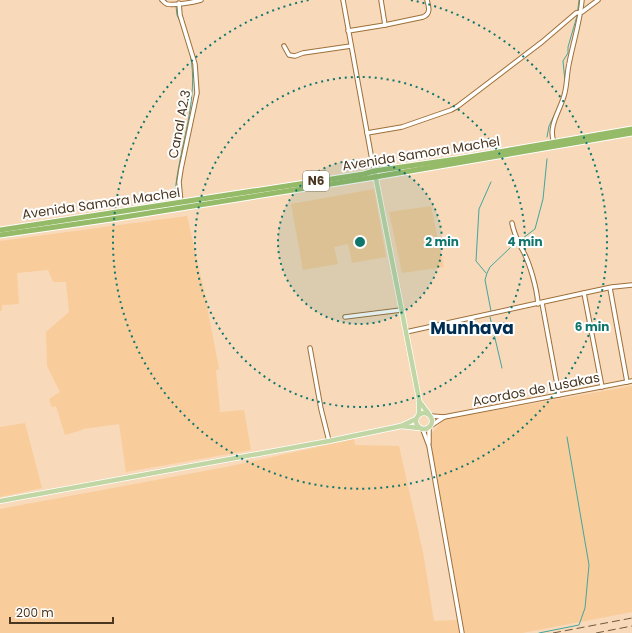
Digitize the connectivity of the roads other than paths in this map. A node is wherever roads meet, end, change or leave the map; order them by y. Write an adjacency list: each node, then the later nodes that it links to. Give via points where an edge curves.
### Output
1 (162, 0): 8 (street, via 167,4)
2 (200, 0): 8 (street)
3 (342, 0): 11 (street)
4 (381, 0): 10 (street)
5 (427, 0): 10 (street, via 427,16)
6 (582, 0): 9 (street)
7 (598, 0): 9 (street)
8 (179, 3): 20 (street, Canal A2.3, via 180,15 195,64 197,93 179,182)
9 (579, 13): 15 (street, via 451,110 402,127); 17 (street, via 568,66 566,90 554,122)
10 (386, 26): 11 (street)
11 (348, 31): 13 (street)
12 (284, 46): 13 (street, via 289,55 295,56)
13 (351, 46): 15 (street)
14 (632, 129): 17 (highway, Avenida Samora Machel / N6)
15 (367, 133): 18 (street)
16 (632, 134): 19 (highway, Avenida Samora Machel / N6)
17 (554, 142): 18 (highway, Avenida Samora Machel / N6)
18 (374, 171): 19 (main road); 20 (highway, Avenida Samora Machel / N6)
19 (375, 178): 23 (highway, Avenida Samora Machel / N6); 28 (main road)
20 (180, 203): 22 (highway, Avenida Samora Machel / N6)
21 (512, 223): 27 (street)
22 (0, 230)
23 (0, 235)
24 (632, 285): 25 (street)
25 (610, 288): 26 (street); 33 (street)
26 (584, 293): 27 (street); 34 (street)
27 (540, 304): 30 (street); 35 (street)
28 (401, 310): 29 (street); 30 (main road)
29 (345, 317)
30 (406, 332): 36 (main road)
31 (310, 348): 43 (street, via 320,409)
32 (632, 381): 33 (street, Acordos de Lusakas)
33 (627, 382): 34 (street, Acordos de Lusakas)
34 (602, 387): 35 (street, Acordos de Lusakas)
35 (559, 395): 39 (street, Acordos de Lusakas)
36 (418, 399): 37 (main road); 38 (main road)
37 (430, 415): 38 (main road, via 423,413); 39 (street); 41 (main road, via 433,420)
38 (418, 417): 40 (main road); 42 (main road, via 416,424)
39 (444, 417): 41 (street)
40 (402, 426): 42 (main road); 43 (main road)
41 (431, 427): 42 (main road); 44 (street)
42 (421, 429): 44 (street)
43 (329, 441): 45 (main road)
44 (428, 446): 46 (street)
45 (0, 501)
46 (462, 633)

